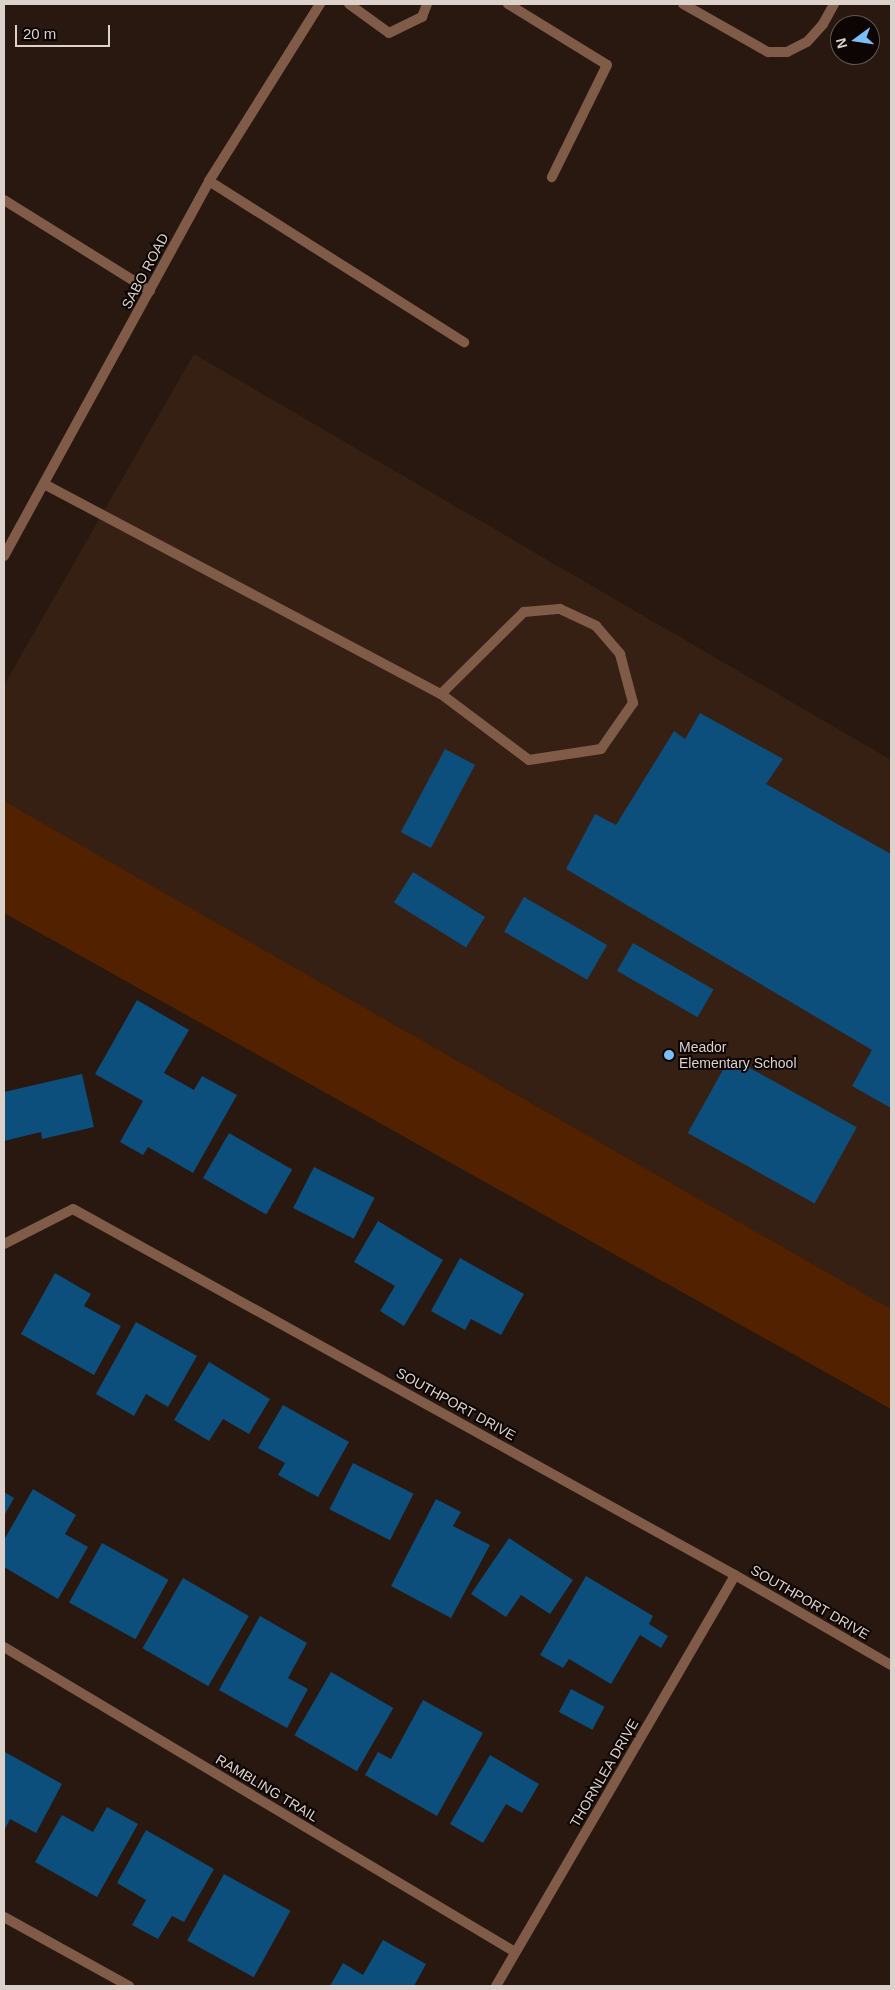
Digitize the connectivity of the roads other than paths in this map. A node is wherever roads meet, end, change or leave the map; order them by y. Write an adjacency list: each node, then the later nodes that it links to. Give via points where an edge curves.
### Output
1 (320, 4): 8 (street, SABO ROAD)
2 (349, 4): 3 (street, via 389,33 422,17)
3 (427, 4)
4 (508, 4): 7 (street, via 607,65)
5 (683, 4): 6 (street, via 768,52 787,52 807,42)
6 (834, 4)
7 (552, 178)
8 (210, 181): 10 (street, SABO ROAD); 11 (street)
9 (4, 200): 10 (street)
10 (150, 291): 12 (street, SABO ROAD)
11 (464, 342)
12 (44, 484): 13 (street, SABO ROAD); 14 (street)
13 (4, 556)
14 (441, 694): 14 (street, via 529,760 601,749 634,703 620,654 596,626 560,609 524,612)
15 (4, 1244): 16 (street, SOUTHPORT DRIVE, via 73,1209)
16 (736, 1575): 18 (street, SOUTHPORT DRIVE); 20 (street, THORNLEA DRIVE)
17 (4, 1647): 20 (street, RAMBLING TRAIL)
18 (891, 1665)
19 (4, 1917): 21 (street)
20 (516, 1952): 22 (street, THORNLEA DRIVE)
21 (129, 1986)
22 (496, 1986)

